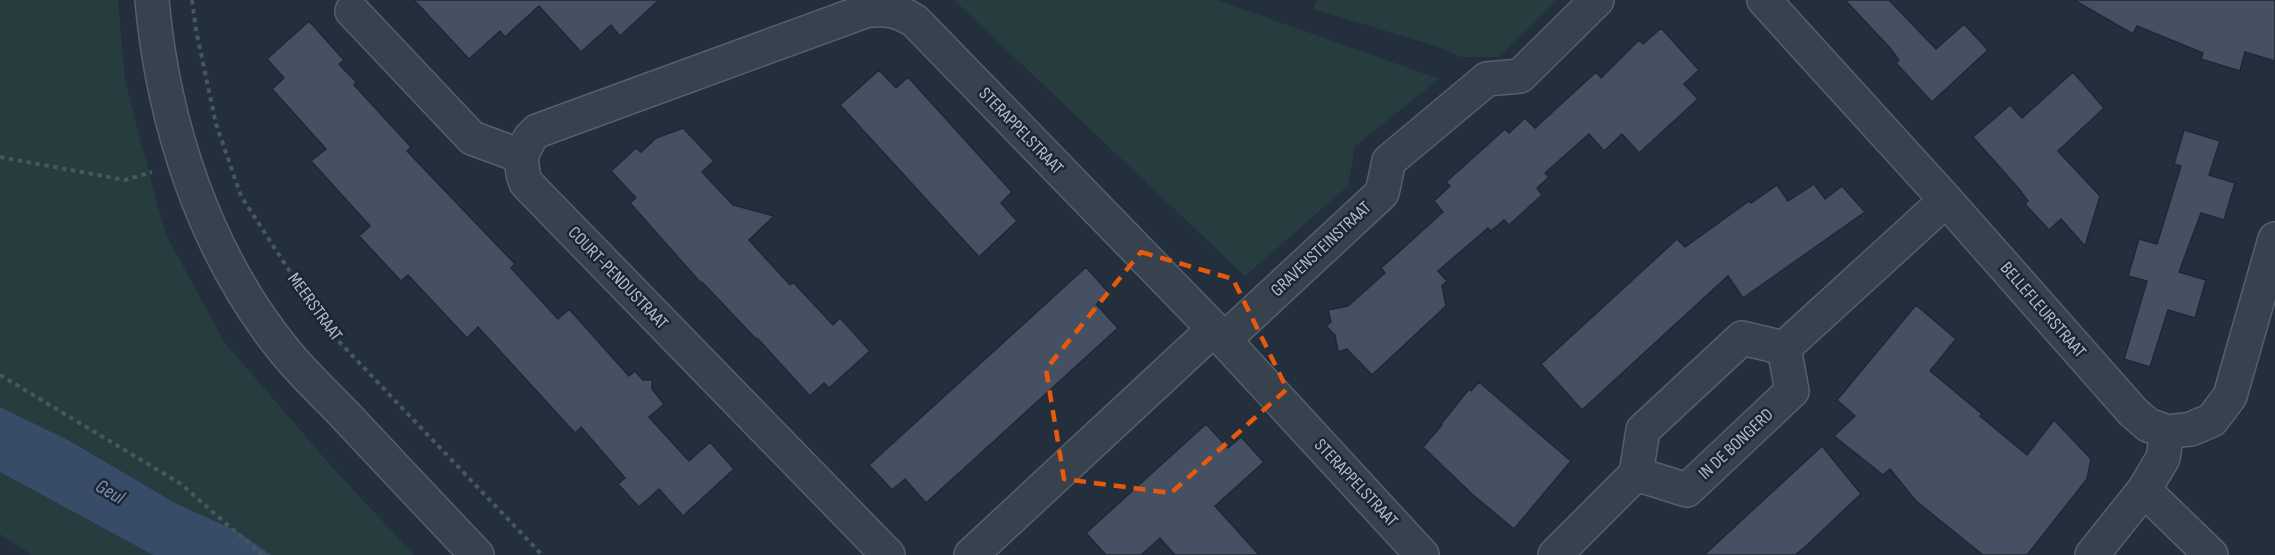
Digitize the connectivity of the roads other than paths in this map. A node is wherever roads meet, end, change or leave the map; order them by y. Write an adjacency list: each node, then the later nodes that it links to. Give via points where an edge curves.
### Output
1 (153, 0): 13 (street, via 161,74 184,161 239,286 283,350)
2 (1598, 0): 8 (street, GRAVENSTEINSTRAAT, via 1520,76 1487,79 1389,161 1382,193)
3 (1764, 0): 6 (street, BELLEFLEURSTRAAT)
4 (352, 11): 5 (street, via 472,138)
5 (521, 156): 8 (street, STERAPPELSTRAAT, via 537,131 866,10 892,9 915,21); 14 (street, COURT-PENDUSTRAAT, via 526,183)
6 (1946, 200): 9 (street); 10 (street, BELLEFLEURSTRAAT, via 2133,412 2148,425)
7 (2275, 239): 10 (street, via 2230,396 2212,420 2191,429)
8 (1219, 334): 15 (street, GRAVENSTEINSTRAAT); 16 (street, STERAPPELSTRAAT)
9 (1784, 348): 11 (street, via 1742,338 1643,430); 11 (street, IN DE BONGERD, via 1792,391 1687,490)
10 (2167, 432): 12 (street, via 2163,458)
11 (1636, 474): 17 (street)
12 (2144, 490): 18 (street); 19 (street)
13 (477, 555)
14 (888, 555)
15 (971, 555)
16 (1422, 555)
17 (1555, 555)
18 (2092, 555)
19 (2211, 555)

